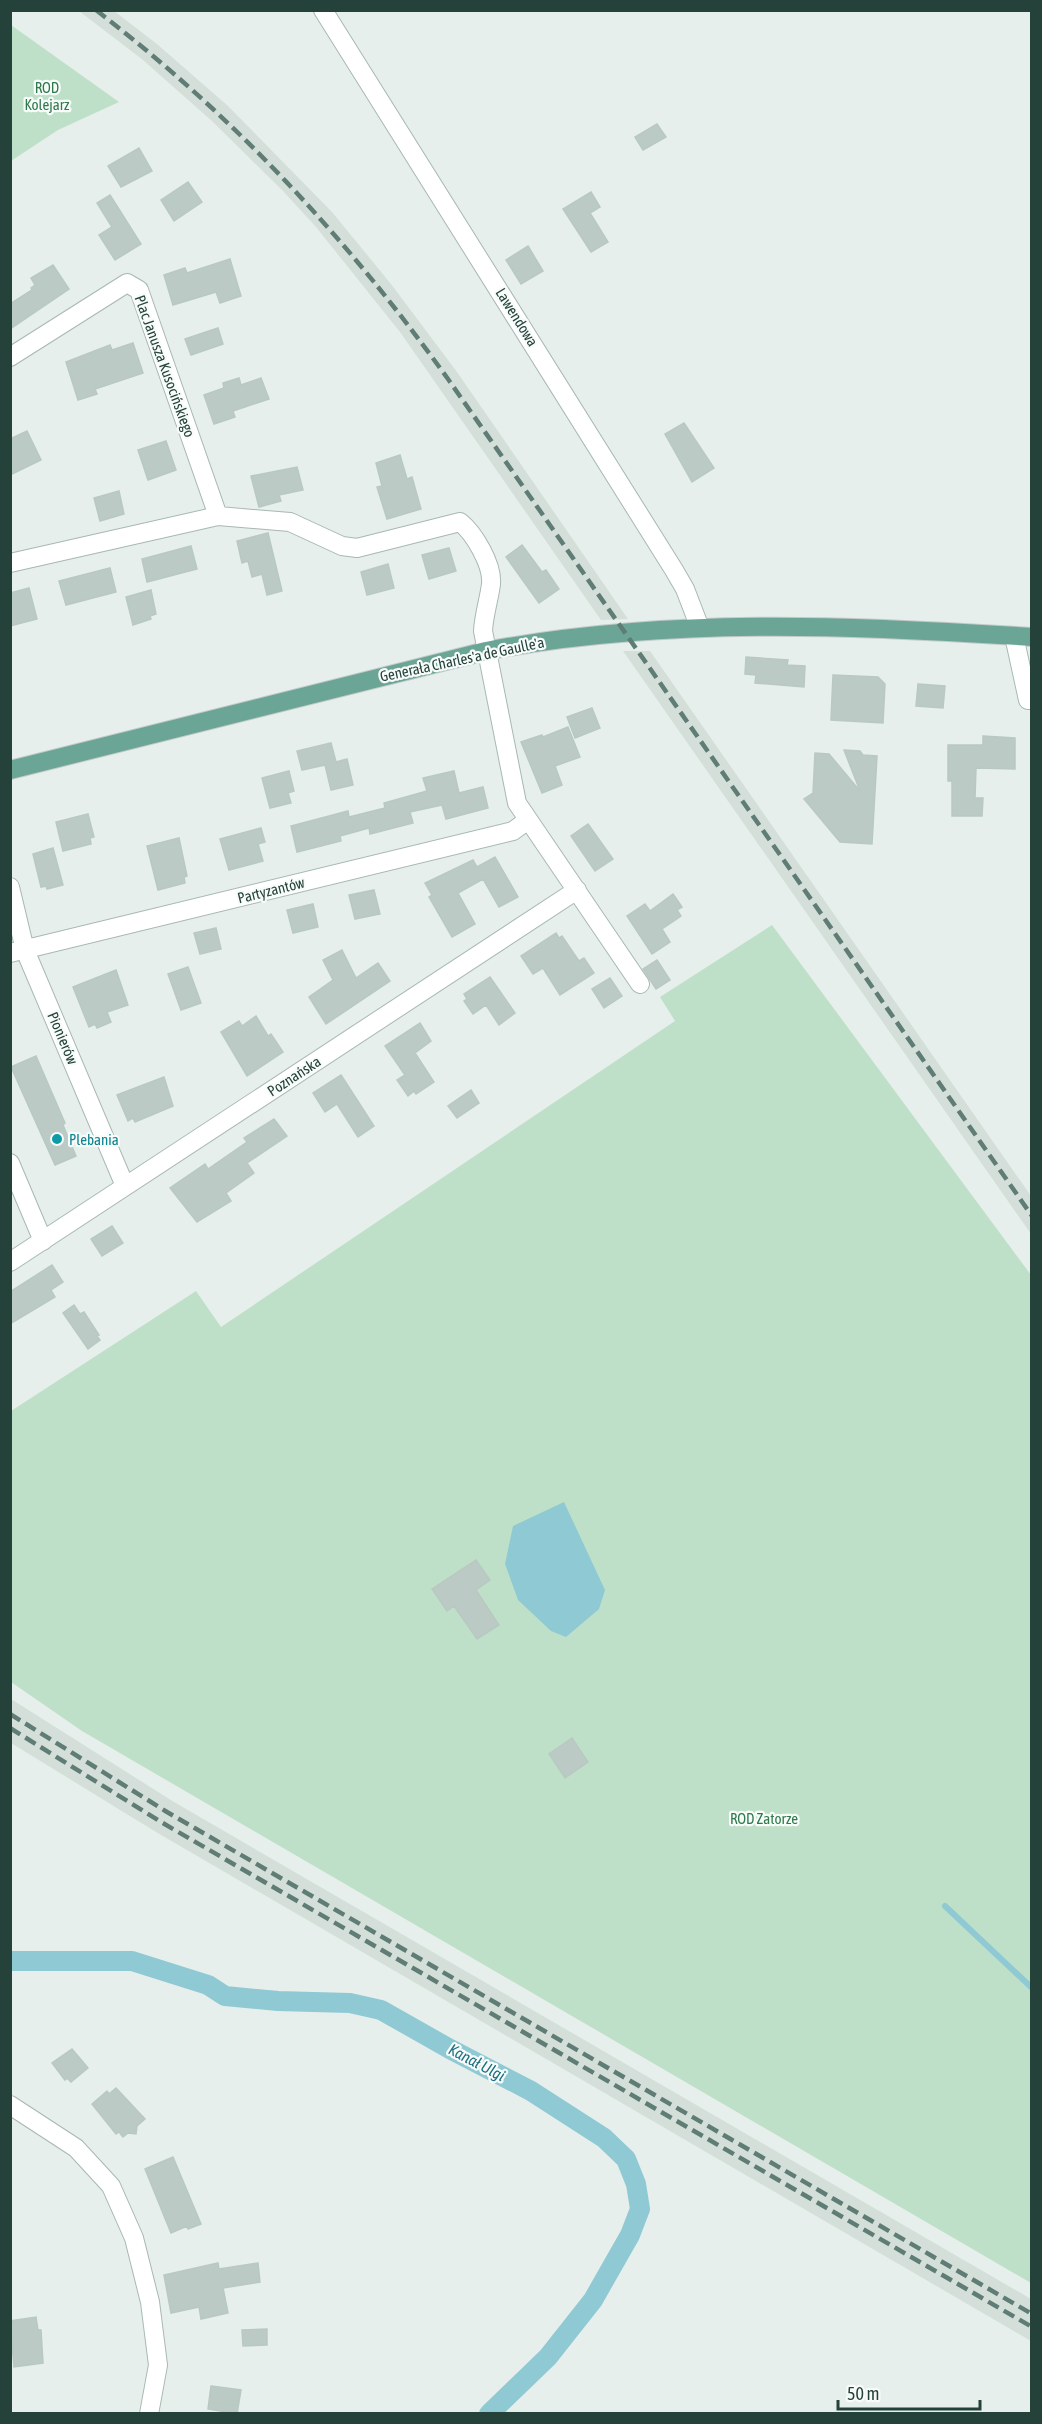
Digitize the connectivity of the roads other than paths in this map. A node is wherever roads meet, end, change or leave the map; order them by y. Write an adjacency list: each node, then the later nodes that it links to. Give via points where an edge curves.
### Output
1 (323, 10): 5 (street, Lawendowa, via 668,561 685,589)
2 (10, 357): 3 (street, Plac Janusza Kusocińskiego, via 127,283 139,290)
3 (218, 516): 4 (street); 7 (street, via 290,522 342,546 357,548 460,522 475,538 490,570 483,631)
4 (10, 563)
5 (700, 628): 6 (main road, Generała Charles'a de Gaulle'a, via 759,626); 7 (main road, Generała Charles'a de Gaulle'a, via 594,634)
6 (1023, 636): 8 (street, via 1028,700)
7 (486, 651): 9 (main road, Generała Charles'a de Gaulle'a); 10 (street, via 517,803)
8 (1032, 700)
9 (10, 770)
10 (528, 820): 12 (street); 13 (street, Partyzantów, via 513,831)
11 (10, 887): 13 (street, Pionierów)
12 (577, 890): 14 (street); 16 (street, Poznańska)
13 (18, 952): 16 (street, Pionierów)
14 (640, 984)
15 (10, 1163): 17 (street)
16 (125, 1186): 17 (street, Poznańska)
17 (43, 1241): 18 (street, Poznańska)
18 (10, 1262)
19 (10, 2105): 20 (street, via 76,2148 111,2186 134,2238 150,2302 158,2365)
20 (149, 2414)

